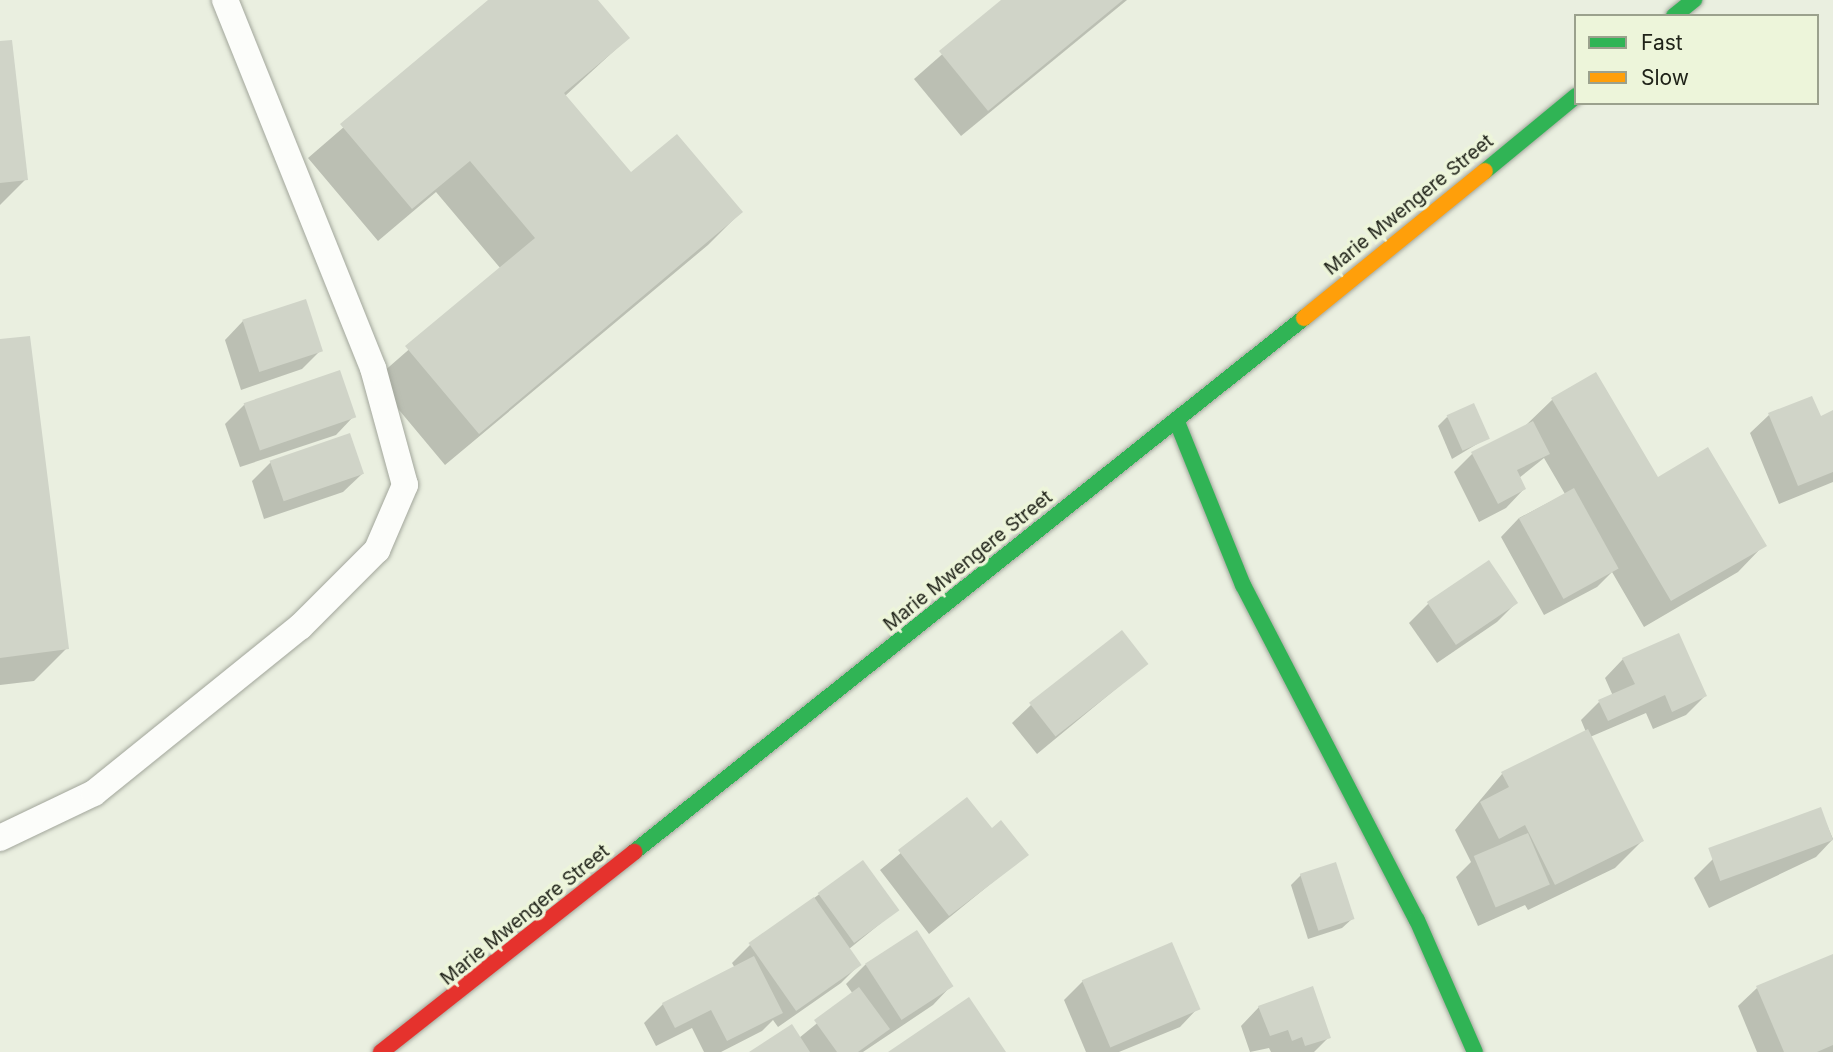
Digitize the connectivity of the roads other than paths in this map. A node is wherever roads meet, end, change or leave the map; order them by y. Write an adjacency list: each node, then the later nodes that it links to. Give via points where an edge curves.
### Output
1 (225, 0): 6 (lane, via 373,368 405,485 377,550 300,627 94,793)
2 (1694, 0): 3 (main road)
3 (1676, 14)
4 (1574, 98): 5 (main road, Marie Mwengere Street)
5 (1177, 422): 7 (main road, Marie Mwengere Street); 8 (main road, via 1244,585 1417,920)
6 (0, 838)
7 (381, 1052)
8 (1475, 1052)

